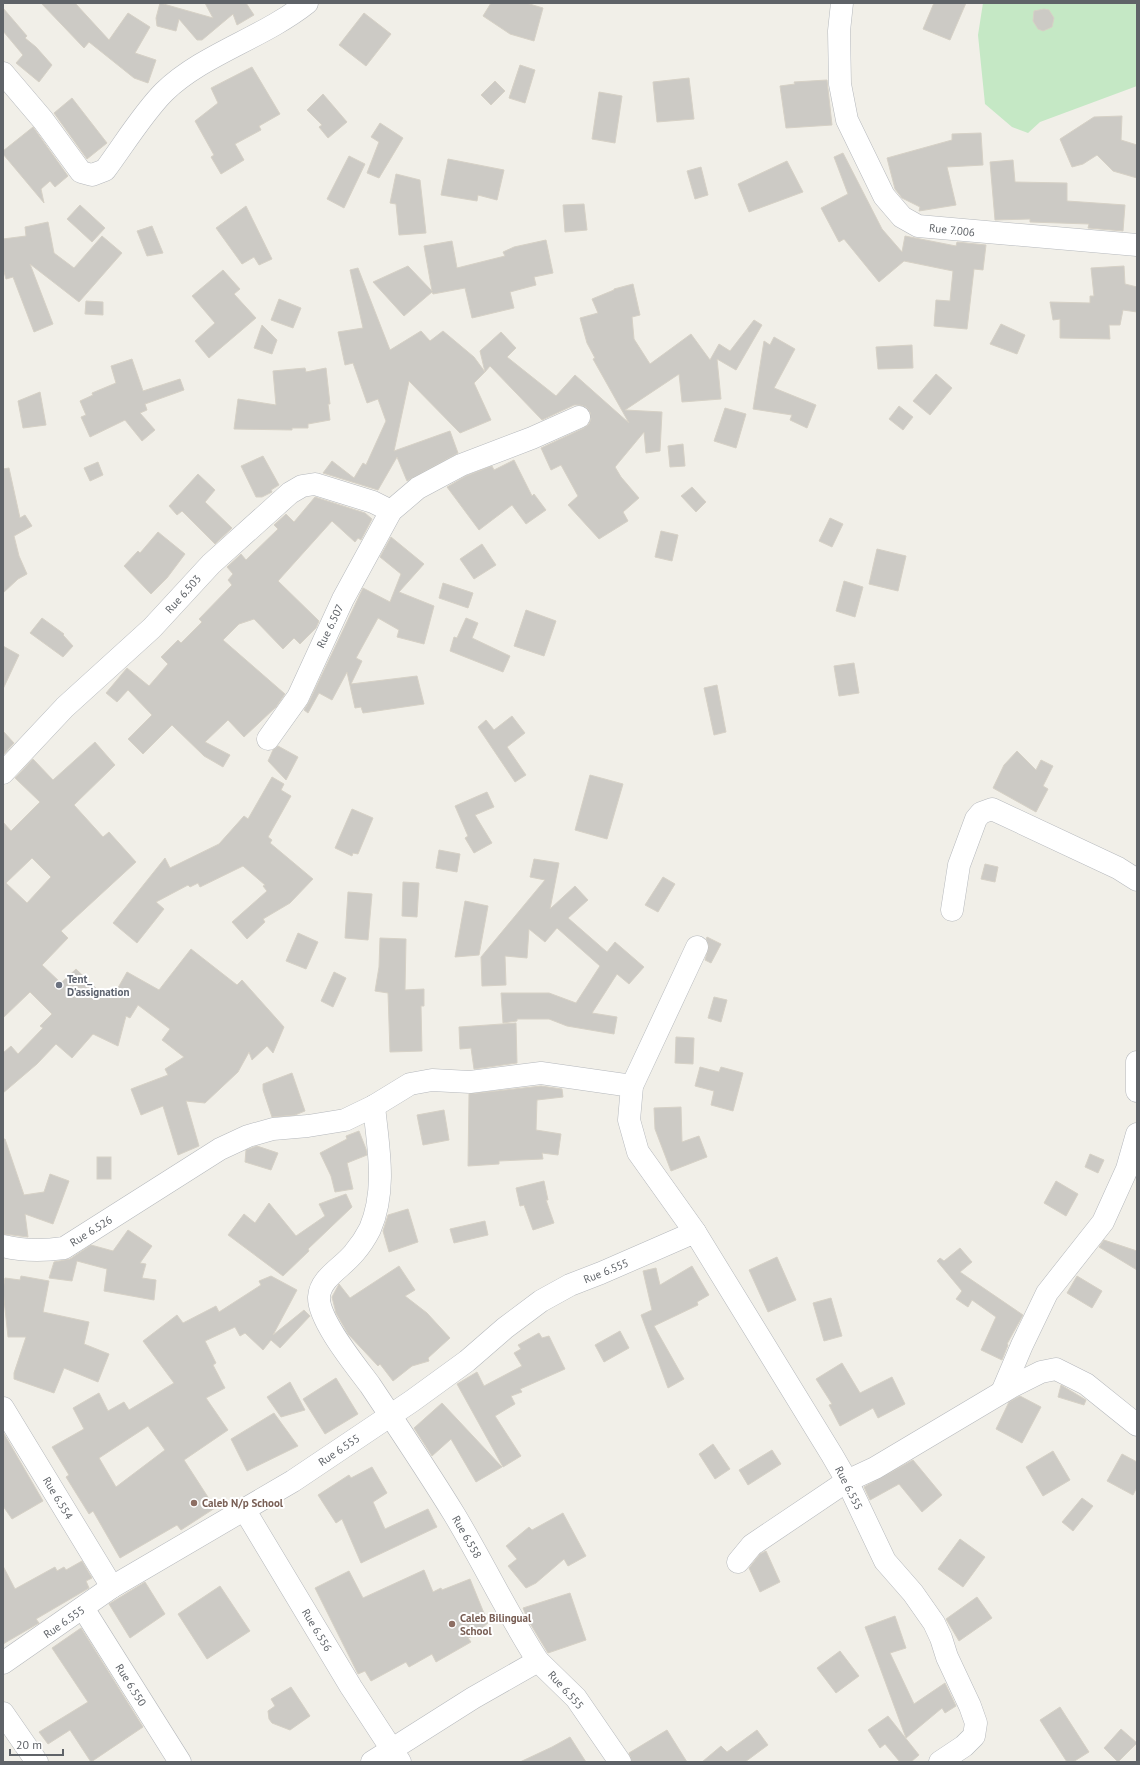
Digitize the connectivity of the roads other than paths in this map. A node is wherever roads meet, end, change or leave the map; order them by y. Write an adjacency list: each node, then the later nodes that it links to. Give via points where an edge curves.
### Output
1 (307, 3): 3 (street, via 270,29 193,70 164,92 105,170 92,175 81,172 43,120)
2 (842, 3): 4 (street, Rue 7.006, via 839,31 840,84 847,120 884,196 902,217 918,226)
3 (3, 73)
4 (1137, 245)
5 (579, 417): 6 (street, via 461,465 418,488)
6 (391, 511): 7 (street, Rue 6.507, via 347,592 298,697); 8 (street, Rue 6.503, via 373,502 315,484 302,486 290,494 211,564 152,628 65,707)
7 (268, 739)
8 (3, 773)
9 (1137, 880): 10 (street, via 1118,868 992,809 981,813 976,819 959,865)
10 (952, 910)
11 (697, 947): 13 (street)
12 (1137, 1062): 14 (street)
13 (632, 1086): 15 (street, Rue 6.526, via 541,1073 470,1082 432,1080 410,1084); 17 (street, via 628,1120 638,1152)
14 (1137, 1091)
15 (374, 1106): 18 (street, Rue 6.526, via 345,1120 273,1129 220,1148 64,1248 46,1251); 21 (street, Rue 6.558, via 381,1174 378,1207 369,1230 354,1254 326,1280 319,1297 325,1320)
16 (1137, 1134): 19 (street, via 1127,1170 1103,1222 1047,1293)
17 (695, 1232): 21 (street, Rue 6.555, via 570,1285 541,1301 467,1361); 23 (street, Rue 6.555)
18 (3, 1246)
19 (1002, 1392): 22 (street, via 1041,1372 1056,1369 1086,1384); 23 (street, via 922,1441)
20 (3, 1408): 26 (street, Rue 6.554)
21 (390, 1415): 24 (street, Rue 6.555, via 293,1481); 28 (street, Rue 6.558, via 454,1514)
22 (1137, 1425)
23 (847, 1481): 25 (street, via 752,1545); 36 (street, Rue 6.555, via 885,1561 913,1593 934,1623 946,1657 976,1723 974,1736)
24 (244, 1509): 26 (street, Rue 6.555); 31 (street, Rue 6.556, via 351,1687)
25 (738, 1562)
26 (112, 1587): 27 (street, Rue 6.555)
27 (83, 1608): 29 (street, Rue 6.555); 33 (street, Rue 6.550)
28 (538, 1661): 31 (street, via 473,1698); 35 (street, Rue 6.555, via 576,1698)
29 (3, 1663)
30 (3, 1713): 32 (street)
31 (396, 1756): 34 (street)
32 (37, 1762)
33 (180, 1762)
34 (372, 1762)
35 (620, 1762)
36 (940, 1762)

